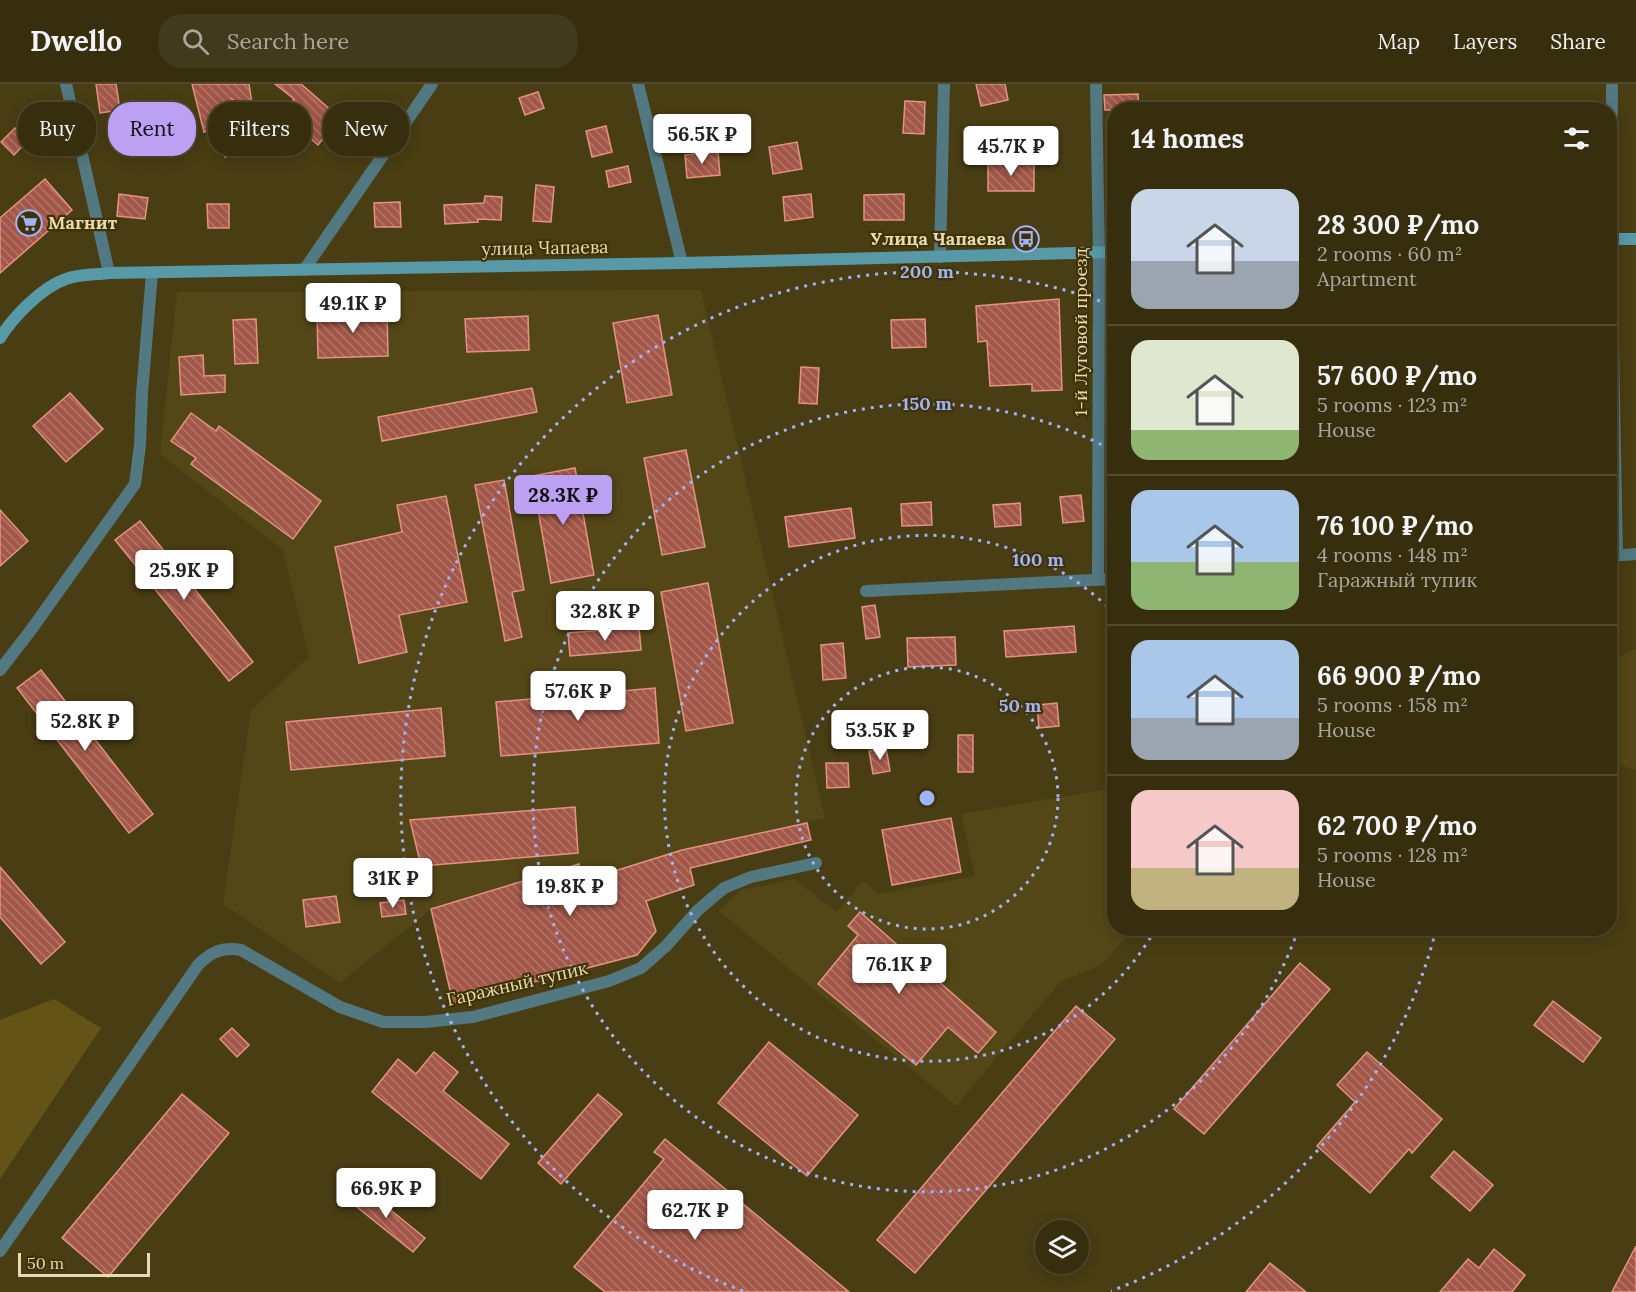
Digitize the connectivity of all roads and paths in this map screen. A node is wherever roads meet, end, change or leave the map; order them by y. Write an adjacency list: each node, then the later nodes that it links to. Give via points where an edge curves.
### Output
1 (66, 84): 15 (street)
2 (432, 84): 14 (street)
3 (639, 84): 13 (street)
4 (944, 84): 12 (street)
5 (1096, 84): 11 (street, 1-й Луговой проезд)
6 (1612, 84): 7 (street)
7 (1612, 102)
8 (1617, 239): 9 (street)
9 (1636, 239)
10 (1107, 252): 11 (street, улица Чапаева)
11 (1099, 253): 12 (street, улица Чапаева); 21 (street, 1-й Луговой проезд)
12 (940, 257): 13 (street, улица Чапаева)
13 (682, 263): 14 (street, улица Чапаева)
14 (304, 270): 16 (street, улица Чапаева)
15 (109, 273): 16 (street, улица Чапаева); 17 (street, улица Чапаева, via 66,279 34,298)
16 (152, 273): 23 (street, via 135,484)
17 (0, 338)
18 (1636, 554): 19 (street)
19 (1617, 556)
20 (1107, 579): 21 (street)
21 (1098, 580): 22 (street)
22 (866, 591)
23 (0, 670)
24 (816, 863): 25 (street, Гаражный тупик, via 751,877 724,888 641,968 609,981 473,1017 383,1022 340,1007 241,950 217,950 198,964)
25 (0, 1251)

